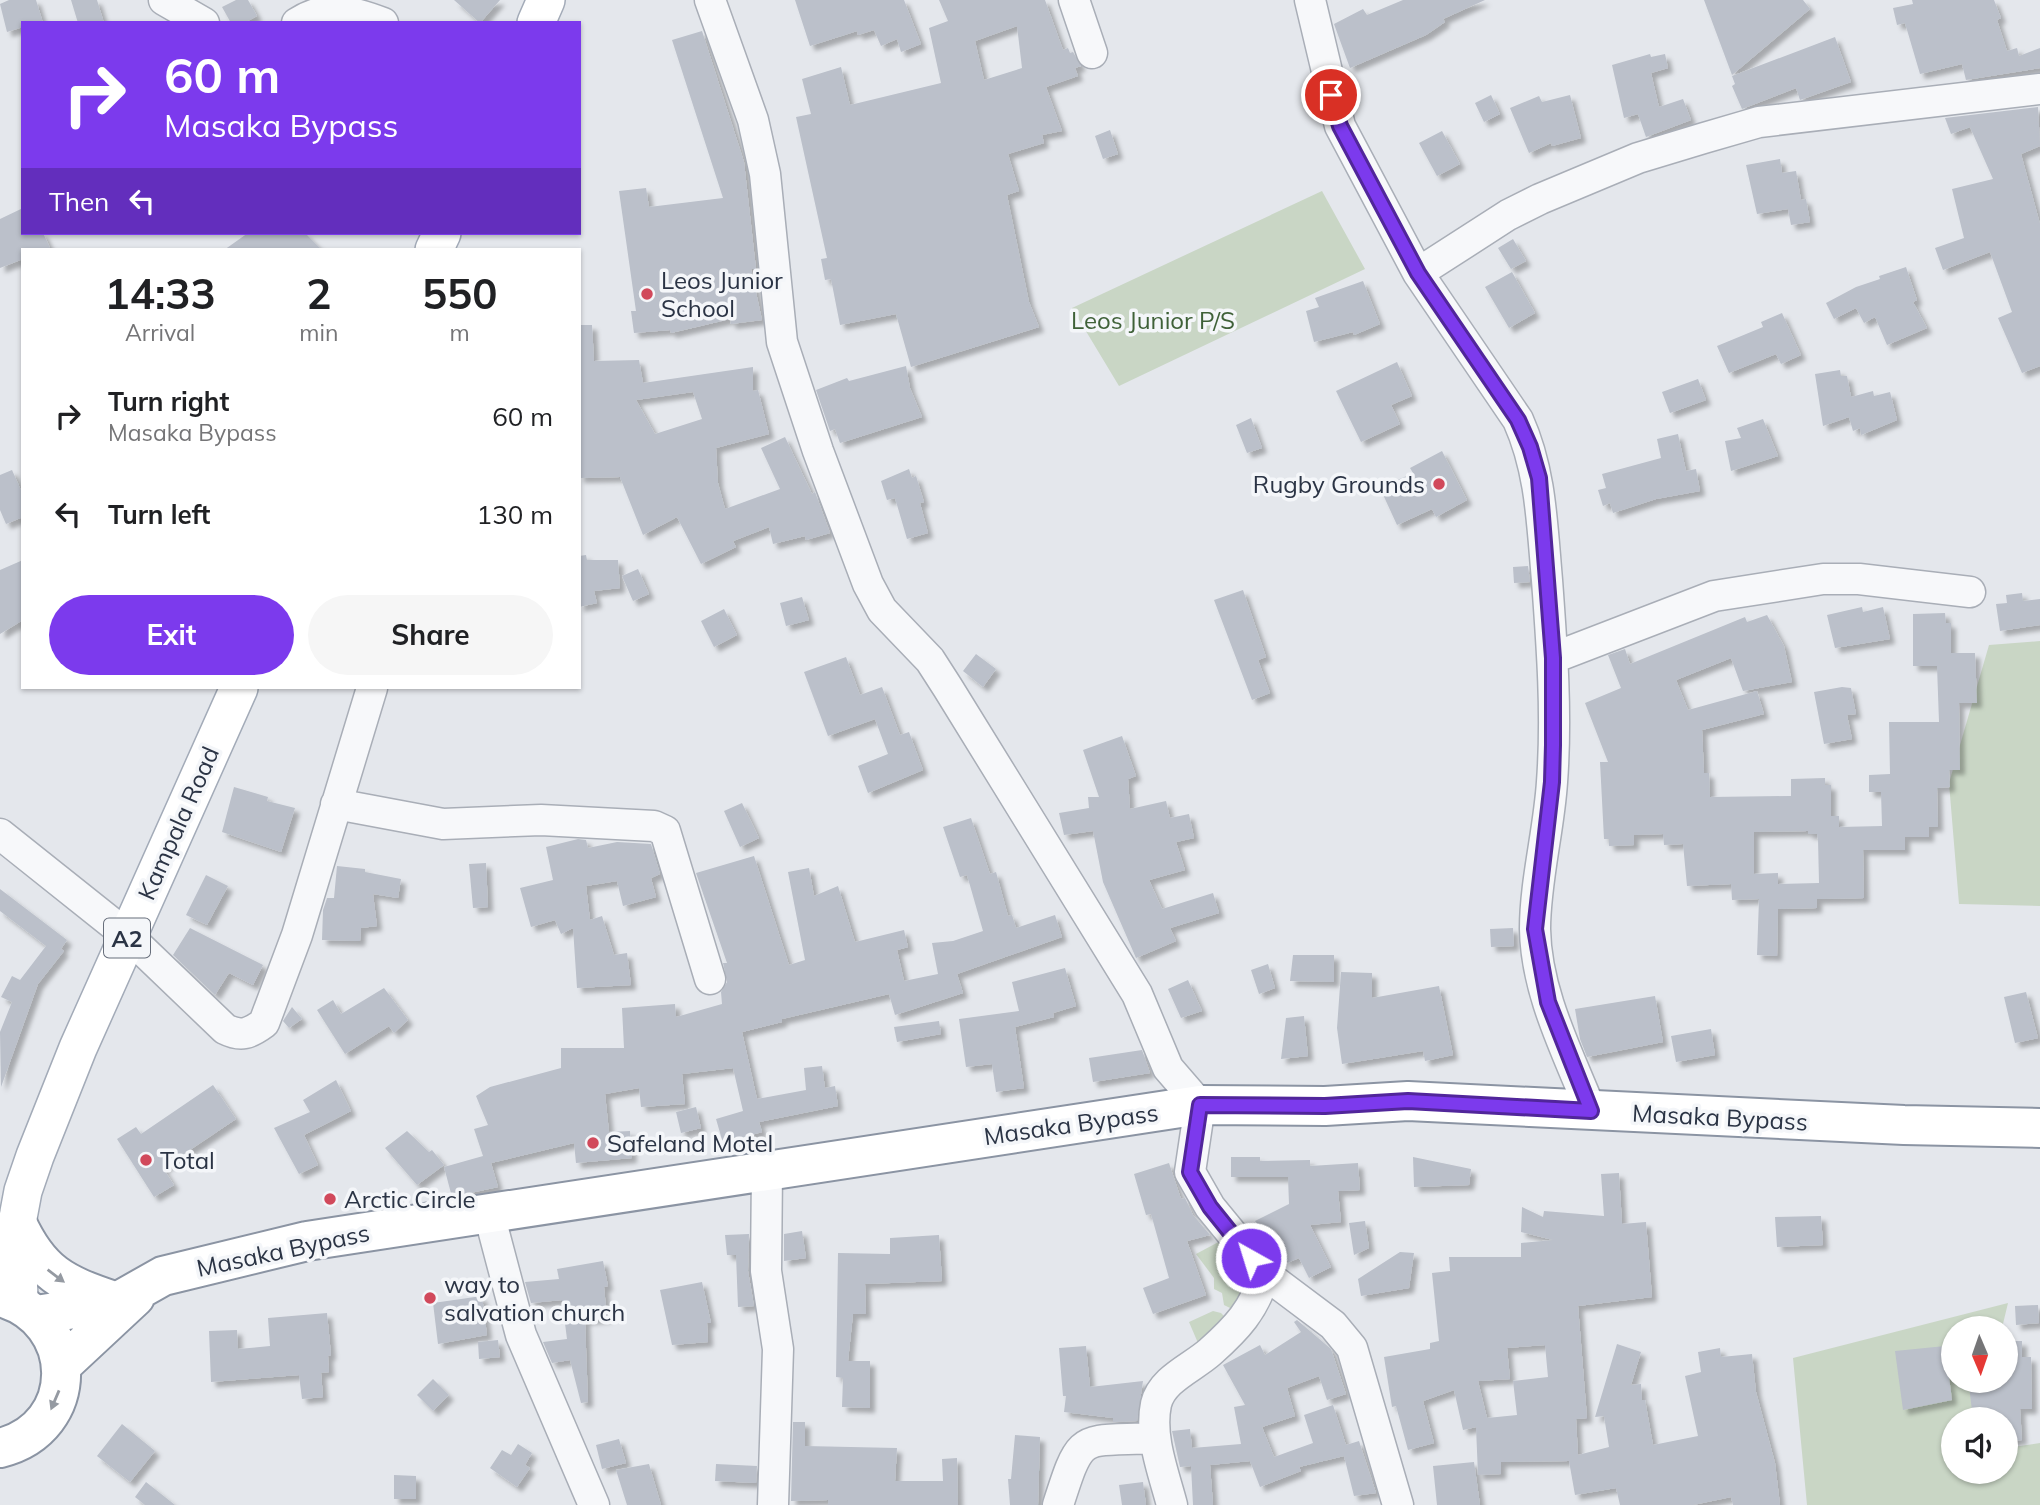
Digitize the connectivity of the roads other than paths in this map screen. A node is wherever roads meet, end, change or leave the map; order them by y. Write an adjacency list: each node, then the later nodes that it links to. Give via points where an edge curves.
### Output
1 (164, 0): 6 (street)
2 (546, 0): 9 (main road)
3 (710, 0): 21 (street, via 753,120 765,174 782,342 868,584 882,610 930,660 948,688 1137,994 1168,1068)
4 (1074, 0): 10 (street)
5 (1310, 0): 12 (street, via 1340,126)
6 (201, 21)
7 (301, 21): 8 (street, via 325,10 345,10)
8 (377, 21)
9 (537, 21)
10 (1092, 53)
11 (2040, 89): 12 (street, via 1759,122 1704,138 1638,158 1540,199)
12 (1418, 273): 14 (street, via 1518,420 1530,447 1539,478)
13 (1970, 592): 14 (street, via 1835,579 1714,596)
14 (1553, 658): 22 (street, via 1552,782 1535,929 1548,1002)
15 (239, 689): 19 (main road, Kampala Road / A2)
16 (372, 689): 17 (street)
17 (336, 804): 19 (street, via 297,935 264,1023 252,1032 238,1035 225,1029); 20 (street, via 443,824 541,820 654,826 665,831)
18 (0, 834): 19 (street)
19 (128, 936): 25 (main road, Kampala Road / A2)
20 (710, 979)
21 (1200, 1105): 22 (highway, Masaka Bypass, via 1408,1101); 24 (highway, Masaka Bypass); 27 (street, via 1190,1172 1210,1207)
22 (1591, 1111): 23 (highway, Masaka Bypass)
23 (2040, 1128)
24 (767, 1170): 26 (highway, Masaka Bypass); 35 (street, via 766,1271 778,1349)
25 (9, 1214): 29 (highway, one-way to 29, via 29,1249 62,1282); 30 (main road, Kampala Road / A2)
26 (489, 1214): 28 (highway, Masaka Bypass, via 307,1241); 34 (street, via 521,1335)
27 (1265, 1275): 32 (street, via 1248,1314 1209,1353 1165,1386 1156,1404); 38 (street, via 1333,1325 1352,1348)
28 (155, 1279): 29 (highway, Masaka Bypass); 31 (highway, Masaka Bypass)
29 (117, 1302): 30 (highway, Masaka Bypass)
30 (19, 1305): 31 (highway, via 54,1338)
31 (62, 1364): 33 (highway, one-way to 33, via 59,1396 43,1424 18,1443)
32 (1155, 1438): 36 (street, via 1095,1441 1082,1446 1074,1454); 37 (street)
33 (0, 1448)
34 (594, 1505)
35 (773, 1505)
36 (1058, 1505)
37 (1172, 1505)
38 (1398, 1505)

